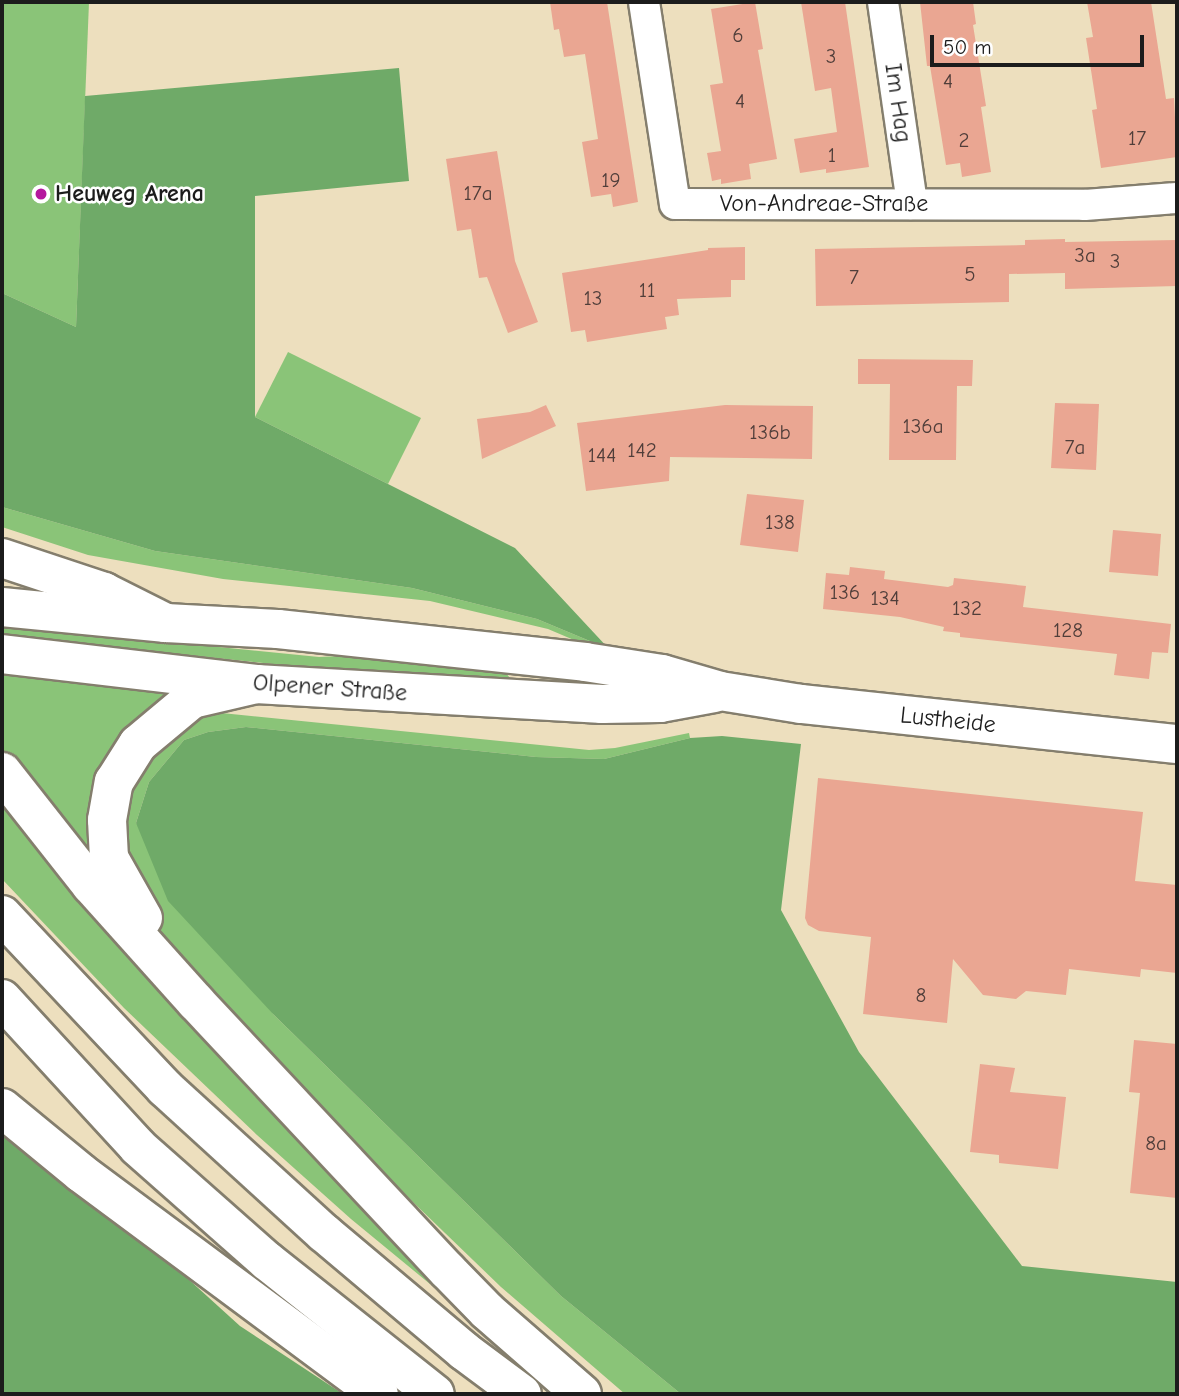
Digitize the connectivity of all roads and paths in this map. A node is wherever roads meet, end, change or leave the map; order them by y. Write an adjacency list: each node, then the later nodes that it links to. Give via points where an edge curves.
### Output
1 (644, 2): 4 (street, Von-Andreae-Straße, via 675,204)
2 (883, 2): 4 (street, Im Hag)
3 (1177, 198): 4 (street, Von-Andreae-Straße, via 1085,205)
4 (912, 204)
5 (2, 558): 7 (main road, via 104,592)
6 (2, 607): 7 (main road, Olpener Straße)
7 (166, 623): 9 (main road, Olpener Straße, via 278,629)
8 (2, 654): 10 (main road, Olpener Straße)
9 (628, 668): 11 (main road, Lustheide)
10 (256, 684): 12 (main road, Olpener Straße, via 603,704); 17 (main road, via 192,699 138,744 114,782 107,820 109,858)
11 (720, 691): 12 (main road, Lustheide); 13 (main road, Lustheide, via 801,704)
12 (660, 702)
13 (1177, 744)
14 (2, 772): 17 (main road, via 91,885)
15 (2, 915): 21 (main road, via 175,1097 324,1233)
16 (2, 999): 20 (main road, via 138,1147 267,1261)
17 (196, 1002): 22 (main road, via 455,1279)
18 (2, 1108): 19 (main road, via 81,1173)
19 (379, 1394)
20 (435, 1394)
21 (522, 1394)
22 (582, 1394)

